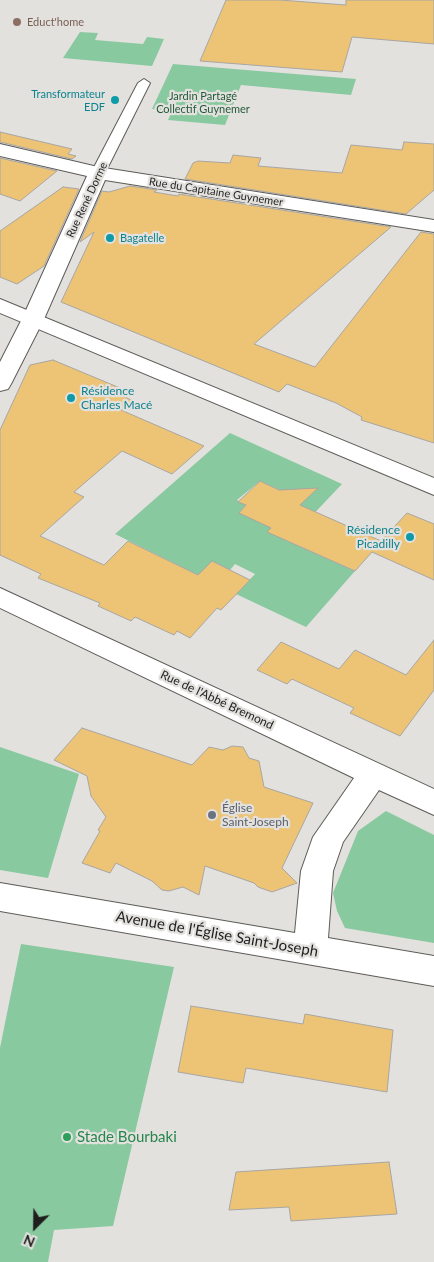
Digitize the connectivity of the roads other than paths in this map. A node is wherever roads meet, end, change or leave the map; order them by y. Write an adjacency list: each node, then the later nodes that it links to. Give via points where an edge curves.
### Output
1 (144, 83): 3 (lane, Rue René Dorme)
2 (0, 150): 3 (street, Rue du Capitaine Guynemer)
3 (98, 174): 4 (street, Rue du Capitaine Guynemer); 6 (street, Rue René Dorme)
4 (434, 226)
5 (0, 305): 6 (street)
6 (33, 318): 7 (street, Rue René Dorme); 8 (street)
7 (0, 384)
8 (434, 487)
9 (0, 597): 10 (street, Rue de l'Abbé Bremond)
10 (373, 774): 11 (street, Rue de l'Abbé Bremond); 13 (street, via 329,837 317,871)
11 (434, 804)
12 (0, 897): 13 (street, Avenue de l'Église Saint-Joseph)
13 (310, 950): 14 (street, Avenue de l'Église Saint-Joseph)
14 (434, 971)

